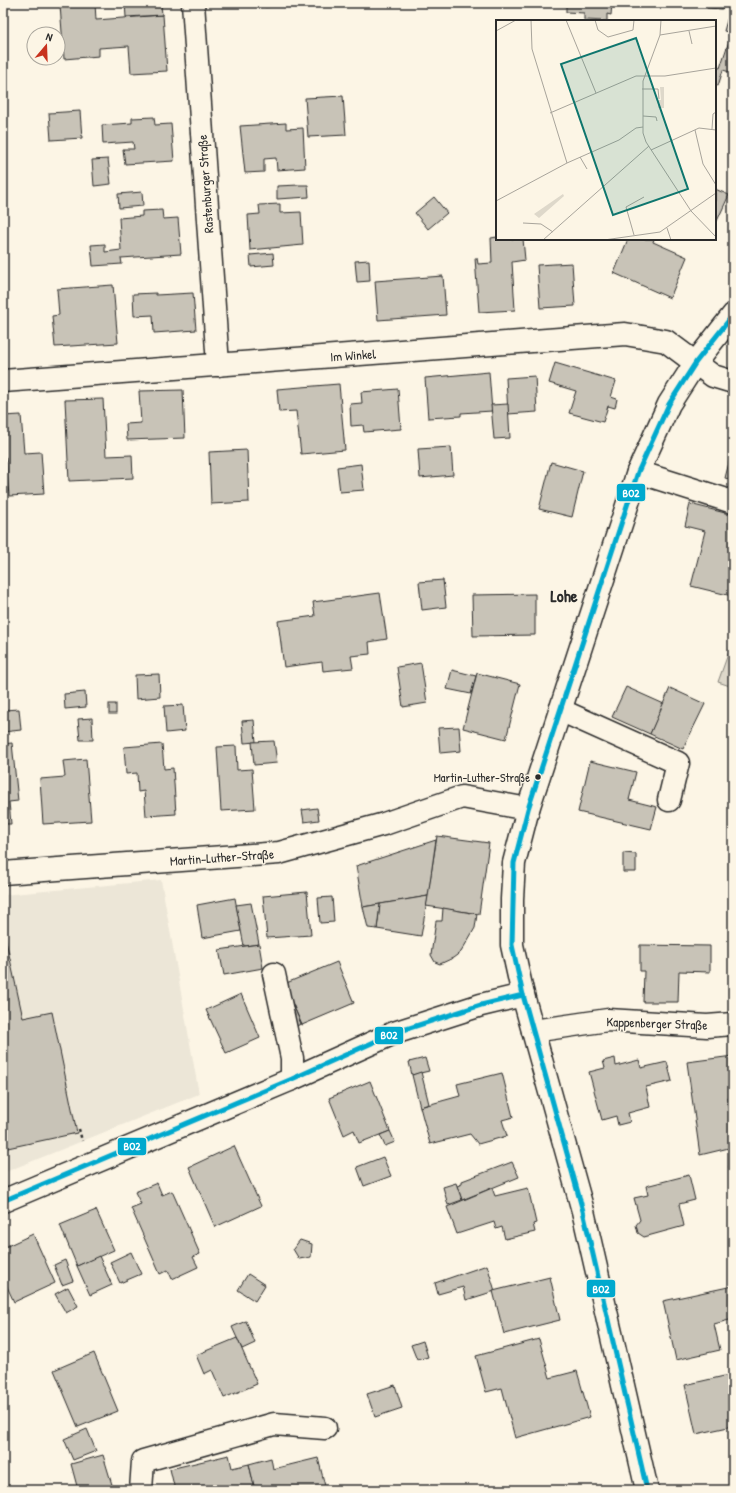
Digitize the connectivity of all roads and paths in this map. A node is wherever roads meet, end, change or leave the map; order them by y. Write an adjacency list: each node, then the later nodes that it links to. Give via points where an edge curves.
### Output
1 (193, 3): 4 (street, Rastenburger Straße)
2 (733, 315): 3 (street)
3 (696, 362): 4 (street, Im Winkel, via 666,341 625,334); 6 (street, Im Winkel, via 713,376); 7 (street, via 669,404)
4 (218, 365): 5 (street, Im Winkel)
5 (3, 381)
6 (733, 382)
7 (638, 472): 8 (street); 9 (street)
8 (733, 502)
9 (560, 710): 10 (street, via 678,763); 11 (street)
10 (669, 800)
11 (528, 809): 12 (street, Martin-Luther-Straße, via 462,797 370,828 279,853); 14 (street, via 514,863 512,899 512,946)
12 (3, 873)
13 (274, 974): 17 (street, via 292,1058)
14 (523, 995): 16 (street); 17 (street, via 481,1005 394,1033)
15 (733, 1024): 16 (street, Kappenberger Straße, via 707,1026 608,1020)
16 (533, 1031): 21 (street, via 583,1211)
17 (292, 1079): 18 (street)
18 (3, 1201)
19 (325, 1428): 20 (street, via 274,1424 143,1461)
20 (141, 1490)
21 (647, 1490)

